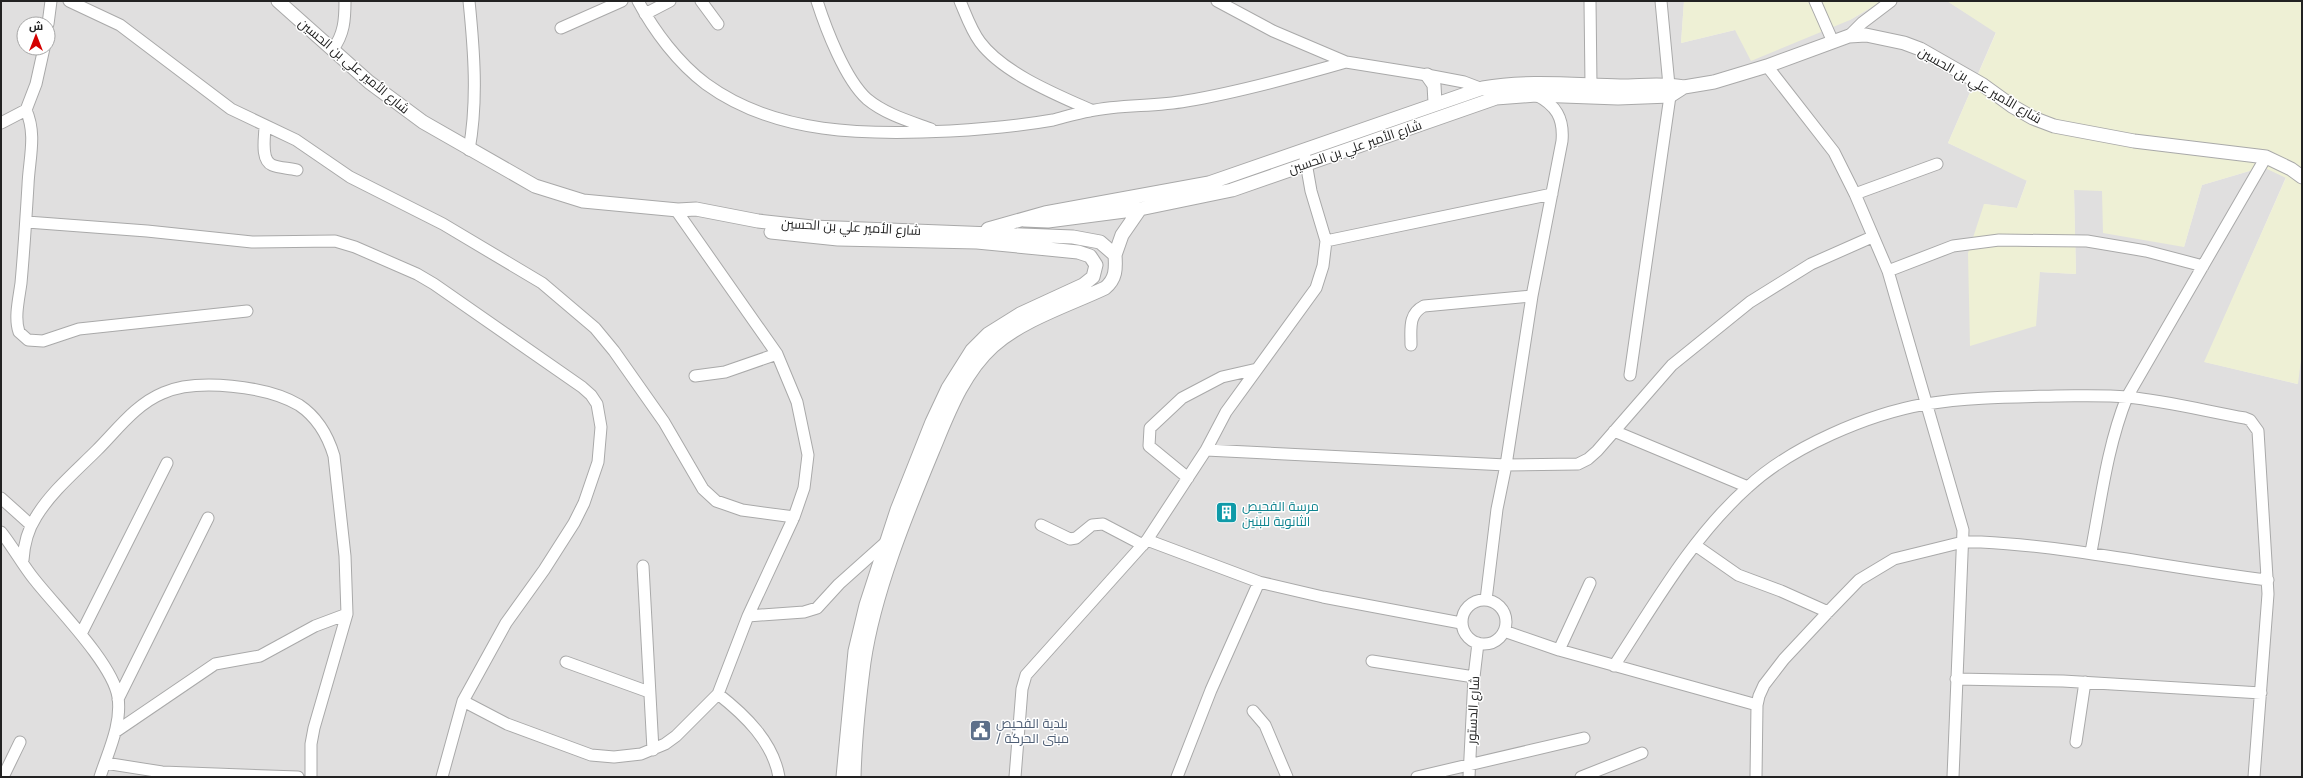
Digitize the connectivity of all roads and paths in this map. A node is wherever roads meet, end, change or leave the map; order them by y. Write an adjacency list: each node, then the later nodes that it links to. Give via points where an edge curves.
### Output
1 (51, 1): 18 (street)
2 (69, 1): 37 (street, via 120,25 231,109)
3 (278, 1): 23 (street, شارع الأمير علي بن الحسين)
4 (345, 1): 23 (street, via 344,27 341,38)
5 (469, 1): 39 (street, via 474,72 473,125)
6 (622, 1): 20 (street)
7 (638, 1): 17 (street)
8 (670, 1): 17 (street)
9 (701, 1): 19 (street)
10 (817, 1): 38 (street, via 829,36 859,91 884,110)
11 (960, 1): 35 (street, via 979,41 994,58)
12 (1217, 1): 25 (street, via 1272,31)
13 (1590, 1): 28 (street)
14 (1661, 1): 30 (street)
15 (1815, 1): 22 (street)
16 (1891, 1): 21 (street)
17 (645, 14): 38 (street, via 682,62 705,83 727,97 770,116 820,129 874,133)
18 (49, 16)
19 (718, 24)
20 (561, 28)
21 (1849, 36): 22 (street, شارع الأمير علي بن الحسين); 41 (street, شارع الأمير علي بن الحسين, via 1884,38 1920,49 1983,85 2019,110 2054,126 2134,141)
22 (1834, 42): 26 (street, شارع الأمير علي بن الحسين)
23 (333, 49): 39 (street, شارع الأمير علي بن الحسين, via 369,82 411,114)
24 (42, 56): 34 (street, via 36,84)
25 (1346, 62): 27 (street); 35 (street, via 1296,77 1185,101)
26 (1767, 66): 30 (street, شارع الأمير علي بن الحسين, via 1714,82); 47 (street, via 1834,152)
27 (1427, 75): 29 (street); 33 (street, via 1434,85)
28 (1591, 85): 29 (street, شارع الأمير علي بن الحسين, via 1511,83); 30 (street, شارع الأمير علي بن الحسين)
29 (1483, 88): 32 (street); 33 (street, شارع الأمير علي بن الحسين)
30 (1670, 90): 31 (street, شارع الأمير علي بن الحسين, via 1618,98); 63 (street)
31 (1536, 95): 32 (street, شارع الأمير علي بن الحسين); 46 (street, via 1558,111 1563,131)
32 (1496, 98): 42 (street, شارع الأمير علي بن الحسين)
33 (1435, 103): 40 (street, شارع الأمير علي بن الحسين)
34 (26, 110): 36 (street); 51 (street, via 30,120 32,141)
35 (1091, 110): 38 (street, via 1032,123)
36 (1, 123)
37 (265, 126): 44 (street, via 265,159 272,165); 75 (street, via 296,140 350,177 443,224 542,283 595,328 614,351 664,422 703,488 716,501 742,510)
38 (937, 131)
39 (469, 150): 49 (street, شارع الأمير علي بن الحسين, via 535,186 582,202)
40 (1303, 150): 42 (street); 50 (street, شارع الأمير علي بن الحسين, via 1209,183 1058,211)
41 (2266, 157): 45 (street, شارع الأمير علي بن الحسين); 56 (street)
42 (1307, 164): 48 (street, شارع الأمير علي بن الحسين, via 1232,190); 54 (street, via 1311,191)
43 (1937, 164): 47 (street)
44 (297, 170)
45 (2302, 177)
46 (1552, 194): 54 (street); 58 (street)
47 (1855, 194): 53 (street)
48 (1140, 209): 50 (street, شارع الأمير علي بن الحسين, via 1060,220); 55 (street, via 1122,235)
49 (677, 210): 52 (street, شارع الأمير علي بن الحسين, via 696,209 812,228); 61 (street)
50 (1024, 220): 52 (street, شارع الأمير علي بن الحسين, via 1001,225)
51 (27, 222): 59 (street, via 18,321 19,332 28,340 43,341 78,329); 109 (street, via 252,242 343,242 434,284 568,376 591,395 600,414 601,443 598,462 584,503 544,570 506,624)
52 (979, 237): 55 (street, via 1092,240); 74 (street, via 1078,252 1090,256 1096,270 1093,277 1083,285 1020,314 988,334 972,350 948,388 932,422)
53 (1872, 237): 57 (street); 67 (street, via 1811,264 1750,302 1672,365)
54 (1326, 241): 62 (street, via 1323,266 1316,288)
55 (1116, 255): 74 (street, via 1112,283 1011,333 993,346 974,366 942,427)
56 (2203, 266): 57 (street, via 2146,251 2087,241 1999,240 1953,246); 65 (street)
57 (1888, 271): 66 (street)
58 (1532, 296): 60 (street, via 1424,306 1412,317); 70 (street)
59 (247, 311)
60 (1411, 345)
61 (777, 354): 64 (street, via 725,372); 75 (street, via 797,402 808,455 804,488)
62 (1256, 369): 68 (street, via 1226,412); 71 (street, via 1222,377 1182,398 1150,428 1149,446)
63 (1630, 375)
64 (695, 376)
65 (2127, 397): 66 (street, via 2016,396); 84 (street, via 2109,455); 87 (street, via 2245,418 2252,423 2260,438)
66 (1927, 404): 72 (street, via 1893,412 1824,438 1799,450); 81 (street, via 1963,530)
67 (1614, 431): 70 (street, via 1588,459 1578,464); 72 (street)
68 (1206, 450): 70 (street); 71 (street)
69 (167, 463): 96 (street)
70 (1506, 465): 90 (street, via 1497,509)
71 (1188, 478): 82 (street)
72 (1748, 487): 83 (street)
73 (1, 498): 77 (street)
74 (903, 512): 80 (street); 127 (street, via 880,591 864,661)
75 (794, 517): 93 (street)
76 (208, 518): 108 (street)
77 (31, 525): 85 (street, via 24,546); 92 (street, via 79,466 130,416 163,393 196,386 230,387 273,394 309,413 318,422 331,445 344,549)
78 (1041, 525): 82 (street, via 1070,539 1076,538 1092,525 1103,524)
79 (1, 532): 85 (street)
80 (886, 542): 93 (street, via 816,608 804,612); 126 (street, via 866,605 855,651)
81 (1963, 542): 84 (street, via 2012,543); 91 (street, via 1894,559 1859,580); 103 (street)
82 (1145, 543): 88 (street); 128 (street, via 1026,675 1022,689)
83 (1695, 545): 91 (street, via 1738,575); 101 (street)
84 (2091, 552): 87 (street, via 2161,566)
85 (23, 560): 96 (street, via 35,580)
86 (643, 566): 105 (street)
87 (2268, 580): 106 (street)
88 (1259, 582): 94 (street, via 1323,597); 129 (street, via 1211,690)
89 (1590, 583): 98 (street)
90 (1486, 600): 94 (street, via 1477,601 1469,606 1463,613); 95 (street, via 1496,603 1503,611 1506,621)
91 (1828, 612): 110 (street, via 1771,675 1764,685)
92 (347, 614): 112 (street, via 315,626 260,656 215,664); 123 (street, via 314,728 311,744)
93 (748, 616): 107 (street)
94 (1462, 623): 97 (street, via 1464,632)
95 (1504, 631): 97 (street, via 1493,642); 98 (street)
96 (81, 634): 108 (street, via 109,676)
97 (1478, 643): 102 (street, شارع الدستور)
98 (1559, 650): 101 (street)
99 (1372, 661): 102 (street)
100 (566, 662): 105 (street)
101 (1614, 666): 110 (street)
102 (1474, 677): 119 (street, شارع الدستور)
103 (1956, 679): 104 (street); 135 (street)
104 (2085, 682): 106 (street); 115 (street)
105 (649, 692): 116 (street)
106 (2261, 693): 136 (street)
107 (718, 694): 116 (street, via 676,736); 125 (street, via 740,711 770,749 777,762)
108 (118, 699): 112 (street)
109 (463, 701): 116 (street, via 507,724 602,758); 124 (street)
110 (1757, 705): 134 (street)
111 (1253, 711): 130 (street, via 1265,725)
112 (115, 732): 118 (street)
113 (1584, 738): 119 (street)
114 (20, 742): 120 (street)
115 (2076, 742)
116 (653, 750)
117 (1642, 753): 133 (street)
118 (105, 763): 121 (street); 122 (street, via 162,772)
119 (1470, 763): 131 (street); 132 (street, شارع الدستور)
120 (3, 777)
121 (100, 777)
122 (298, 777)
123 (311, 777)
124 (442, 777)
125 (779, 777)
126 (842, 777)
127 (854, 777)
128 (1015, 777)
129 (1177, 777)
130 (1288, 777)
131 (1417, 777)
132 (1469, 777)
133 (1581, 777)
134 (1756, 777)
135 (1953, 777)
136 (2254, 777)

